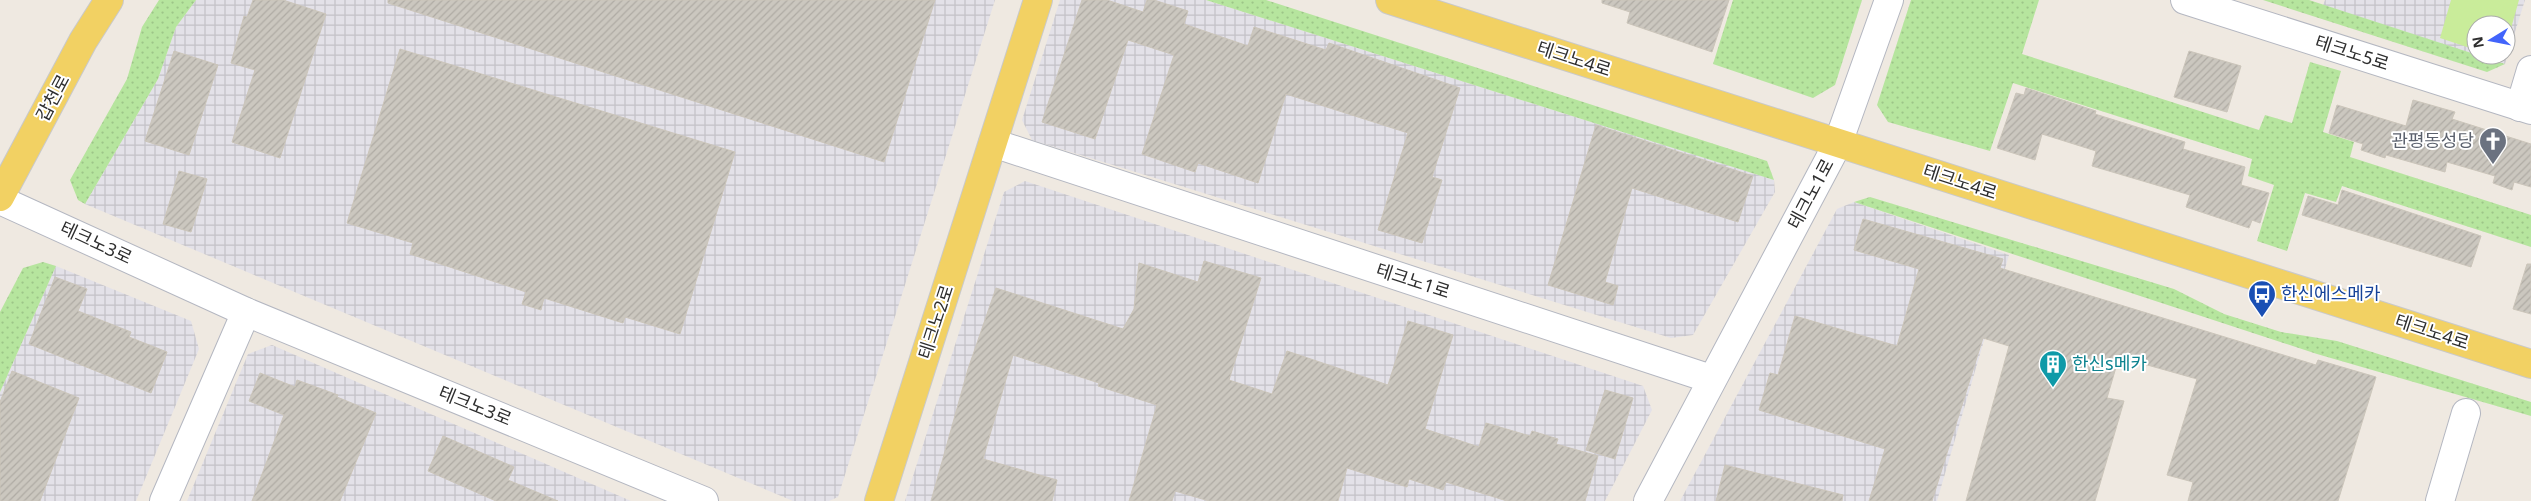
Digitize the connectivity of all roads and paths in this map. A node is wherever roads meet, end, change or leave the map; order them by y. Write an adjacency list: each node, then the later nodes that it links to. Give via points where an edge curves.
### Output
1 (109, 0): 10 (main road, 갑천로, via 83,41)
2 (1038, 0): 8 (main road, 테크노2로)
3 (1390, 0): 9 (main road, 테크노4로)
4 (1889, 0): 9 (street, 테크노1로)
5 (2185, 0): 7 (street, 테크노5로)
6 (2531, 70): 7 (street, 테크노5로)
7 (2525, 108)
8 (993, 143): 13 (street, 테크노1로); 17 (main road, 테크노2로)
9 (1838, 143): 12 (main road, 테크노4로); 13 (street, 테크노1로)
10 (0, 198): 11 (street, 테크노3로)
11 (246, 312): 15 (street); 16 (street, 테크노3로)
12 (2531, 364)
13 (1711, 379): 18 (street, 테크노1로)
14 (2466, 413): 19 (street)
15 (164, 501)
16 (704, 501)
17 (879, 501)
18 (1648, 501)
19 (2440, 501)

